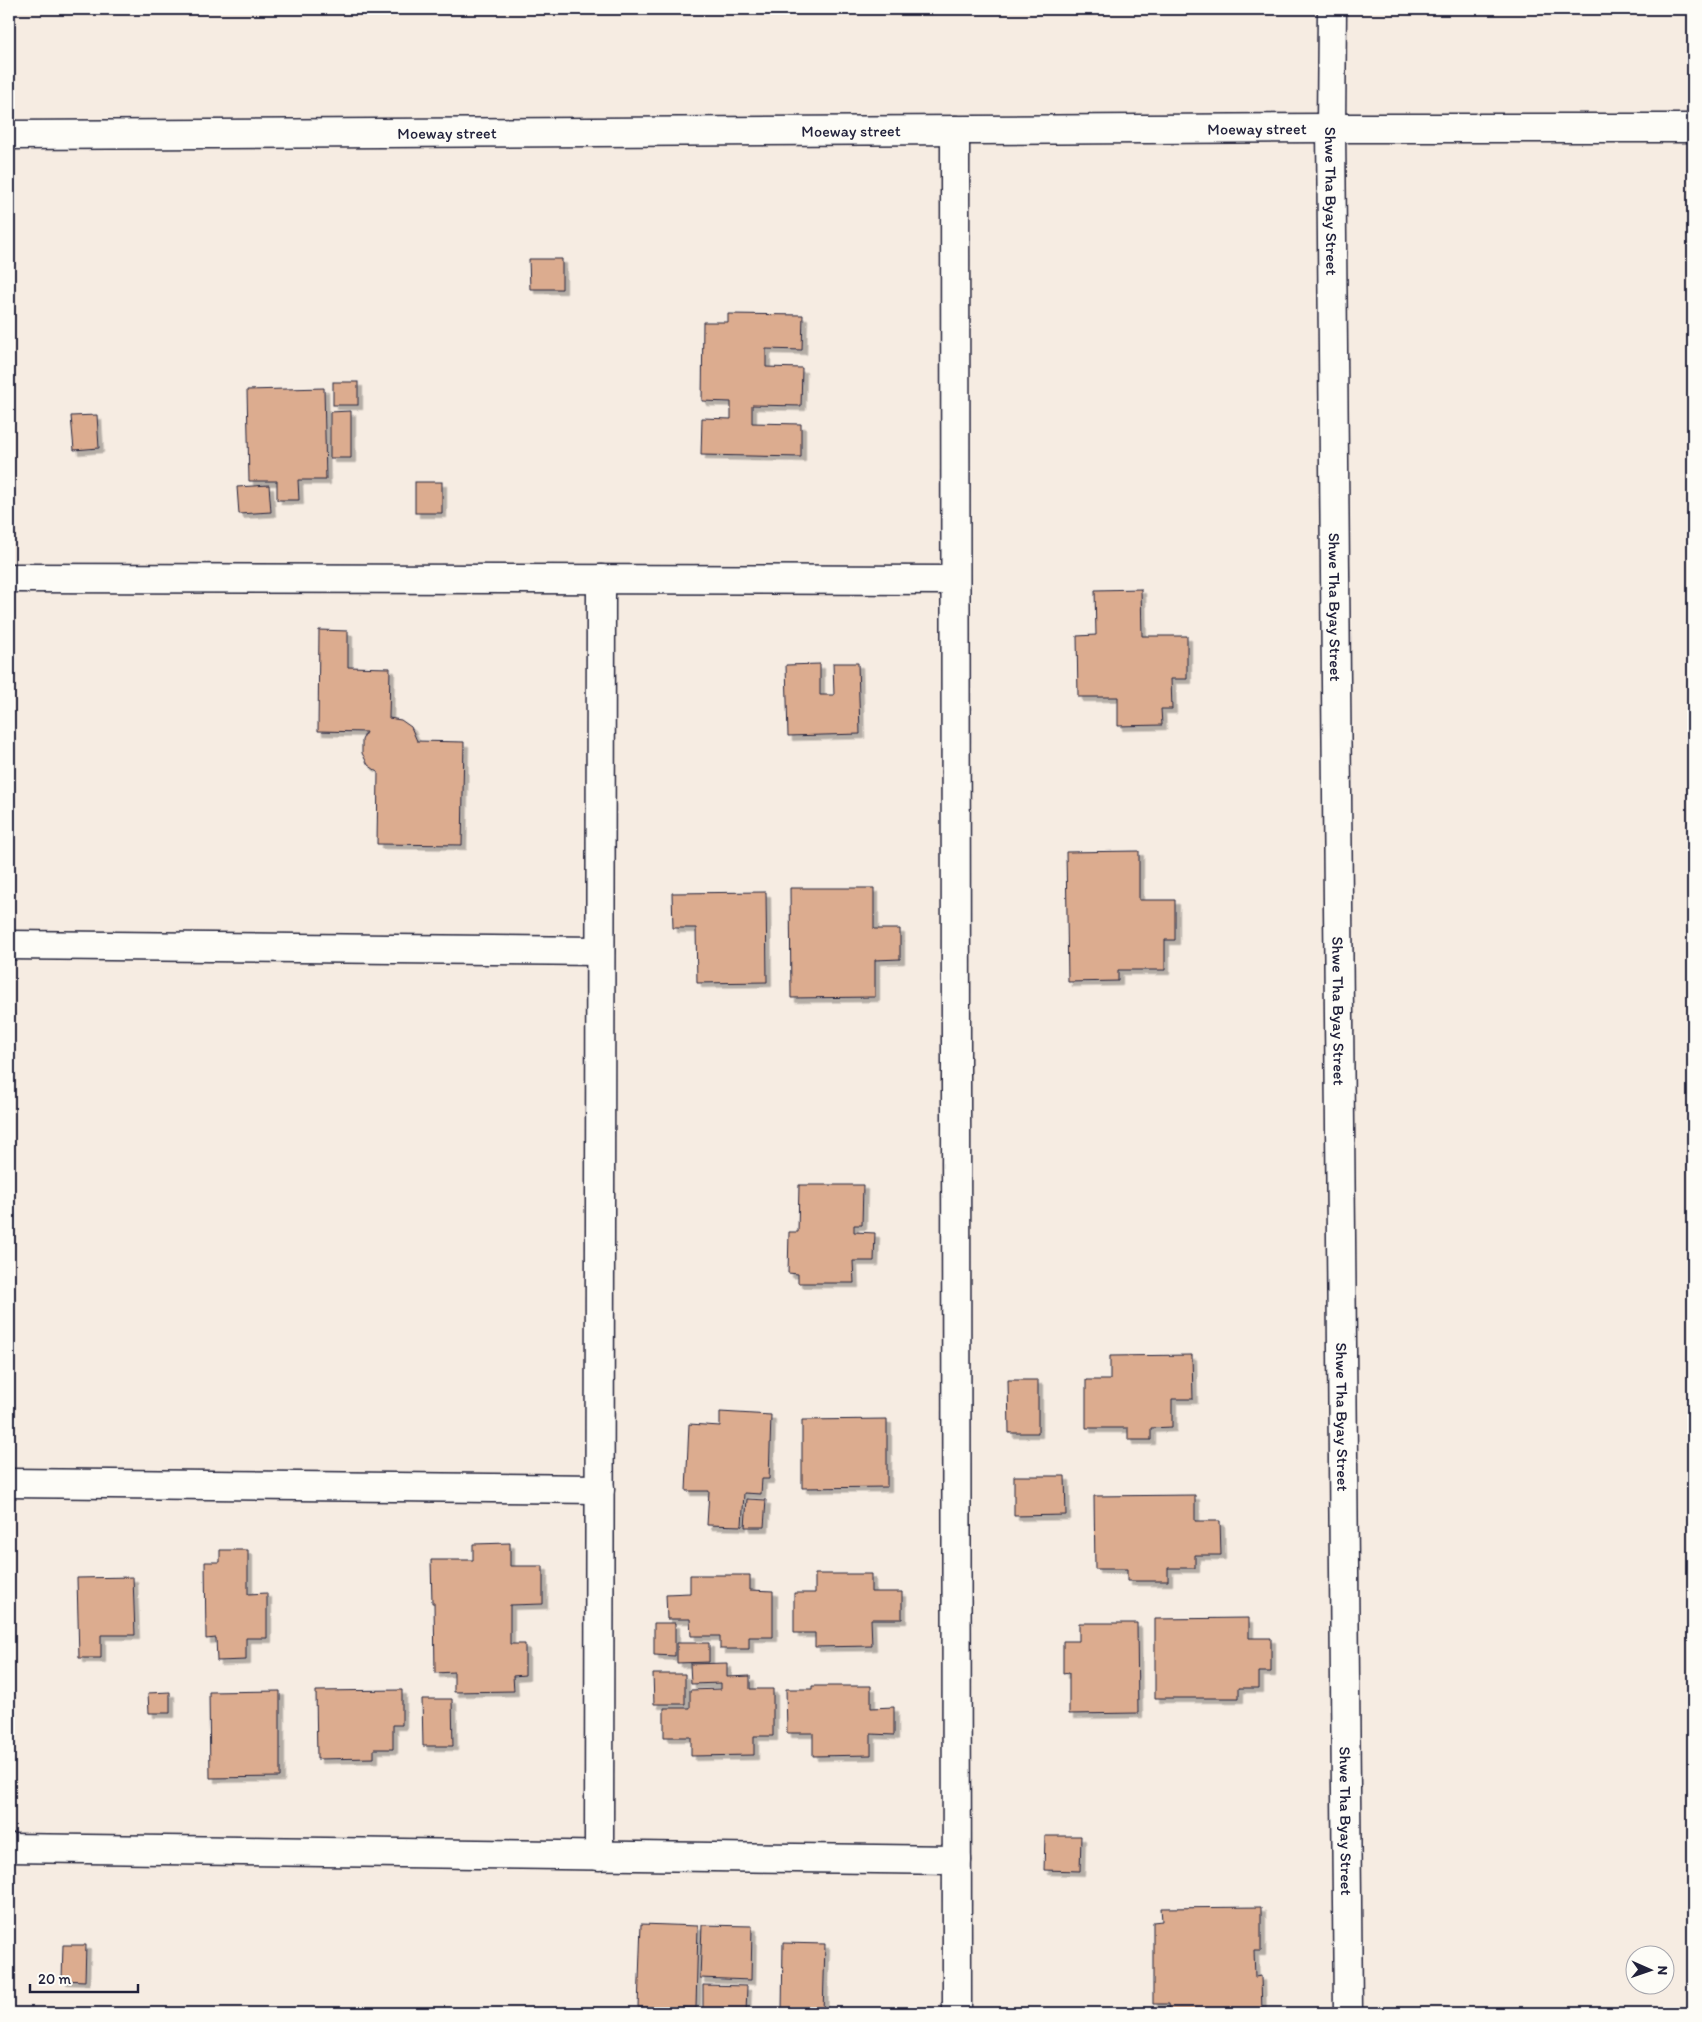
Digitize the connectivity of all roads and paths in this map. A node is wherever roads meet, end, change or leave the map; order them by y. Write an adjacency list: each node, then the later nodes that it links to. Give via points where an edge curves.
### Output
1 (1332, 9): 2 (street, Shwe Tha Byay Street)
2 (1331, 128): 3 (street, Moeway street); 4 (street, Moeway street); 17 (street, Shwe Tha Byay Street)
3 (1693, 128)
4 (955, 130): 5 (street, Moeway street); 8 (street)
5 (9, 135)
6 (9, 578): 7 (street)
7 (601, 579): 8 (street); 10 (street)
8 (955, 580): 15 (street)
9 (9, 945): 10 (street)
10 (600, 951): 12 (street)
11 (9, 1483): 12 (street)
12 (600, 1489): 14 (street)
13 (9, 1848): 14 (street)
14 (599, 1856): 15 (street)
15 (957, 1860): 16 (street)
16 (957, 2013)
17 (1348, 2013)

